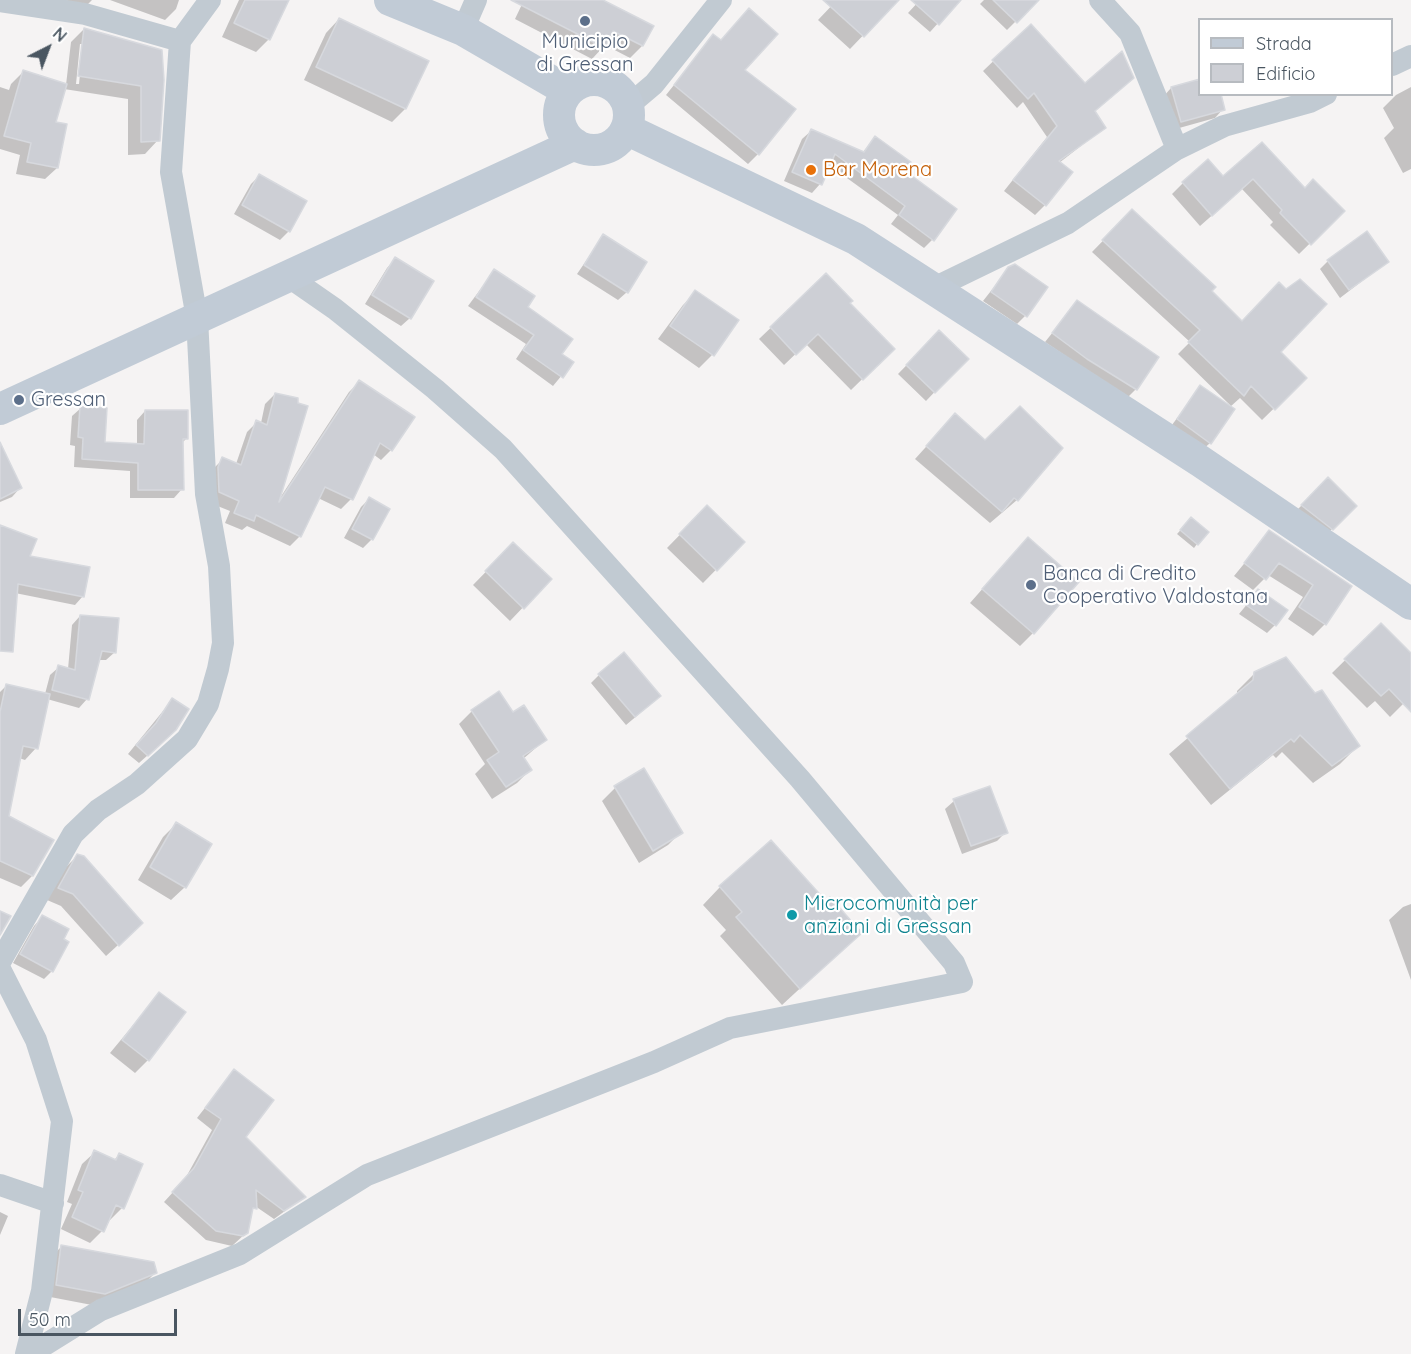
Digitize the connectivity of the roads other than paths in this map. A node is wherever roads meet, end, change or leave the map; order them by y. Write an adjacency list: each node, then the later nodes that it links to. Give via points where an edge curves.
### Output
1 (210, 0): 8 (street)
2 (390, 0): 7 (main road)
3 (476, 0): 7 (street)
4 (721, 0): 13 (street)
5 (1100, 0): 15 (street, via 1130,33)
6 (0, 1): 8 (street, via 85,14)
7 (463, 30): 11 (main road)
8 (180, 42): 18 (street, via 171,172)
9 (1411, 56): 10 (street)
10 (1393, 65)
11 (568, 91): 13 (main road, via 584,81 598,80 620,91); 14 (main road, via 559,119)
12 (1322, 96): 15 (street, via 1224,126)
13 (627, 118): 14 (main road, via 617,141 602,149); 17 (main road, via 856,239)
14 (575, 144): 16 (main road)
15 (1177, 149): 17 (street, via 1068,223)
16 (286, 275): 18 (main road); 25 (street, via 435,388 503,449 800,779 954,963 962,982 730,1028 654,1062 366,1175 240,1254 101,1310)
17 (934, 288): 20 (main road)
18 (197, 318): 19 (main road); 21 (street, via 206,494 219,566 223,643 208,704 187,739 73,834)
19 (0, 409)
20 (1411, 604)
21 (0, 962)
22 (0, 969): 24 (street, via 36,1040 62,1121)
23 (0, 1185): 24 (street)
24 (53, 1203): 25 (street, via 42,1291)
25 (28, 1354)

